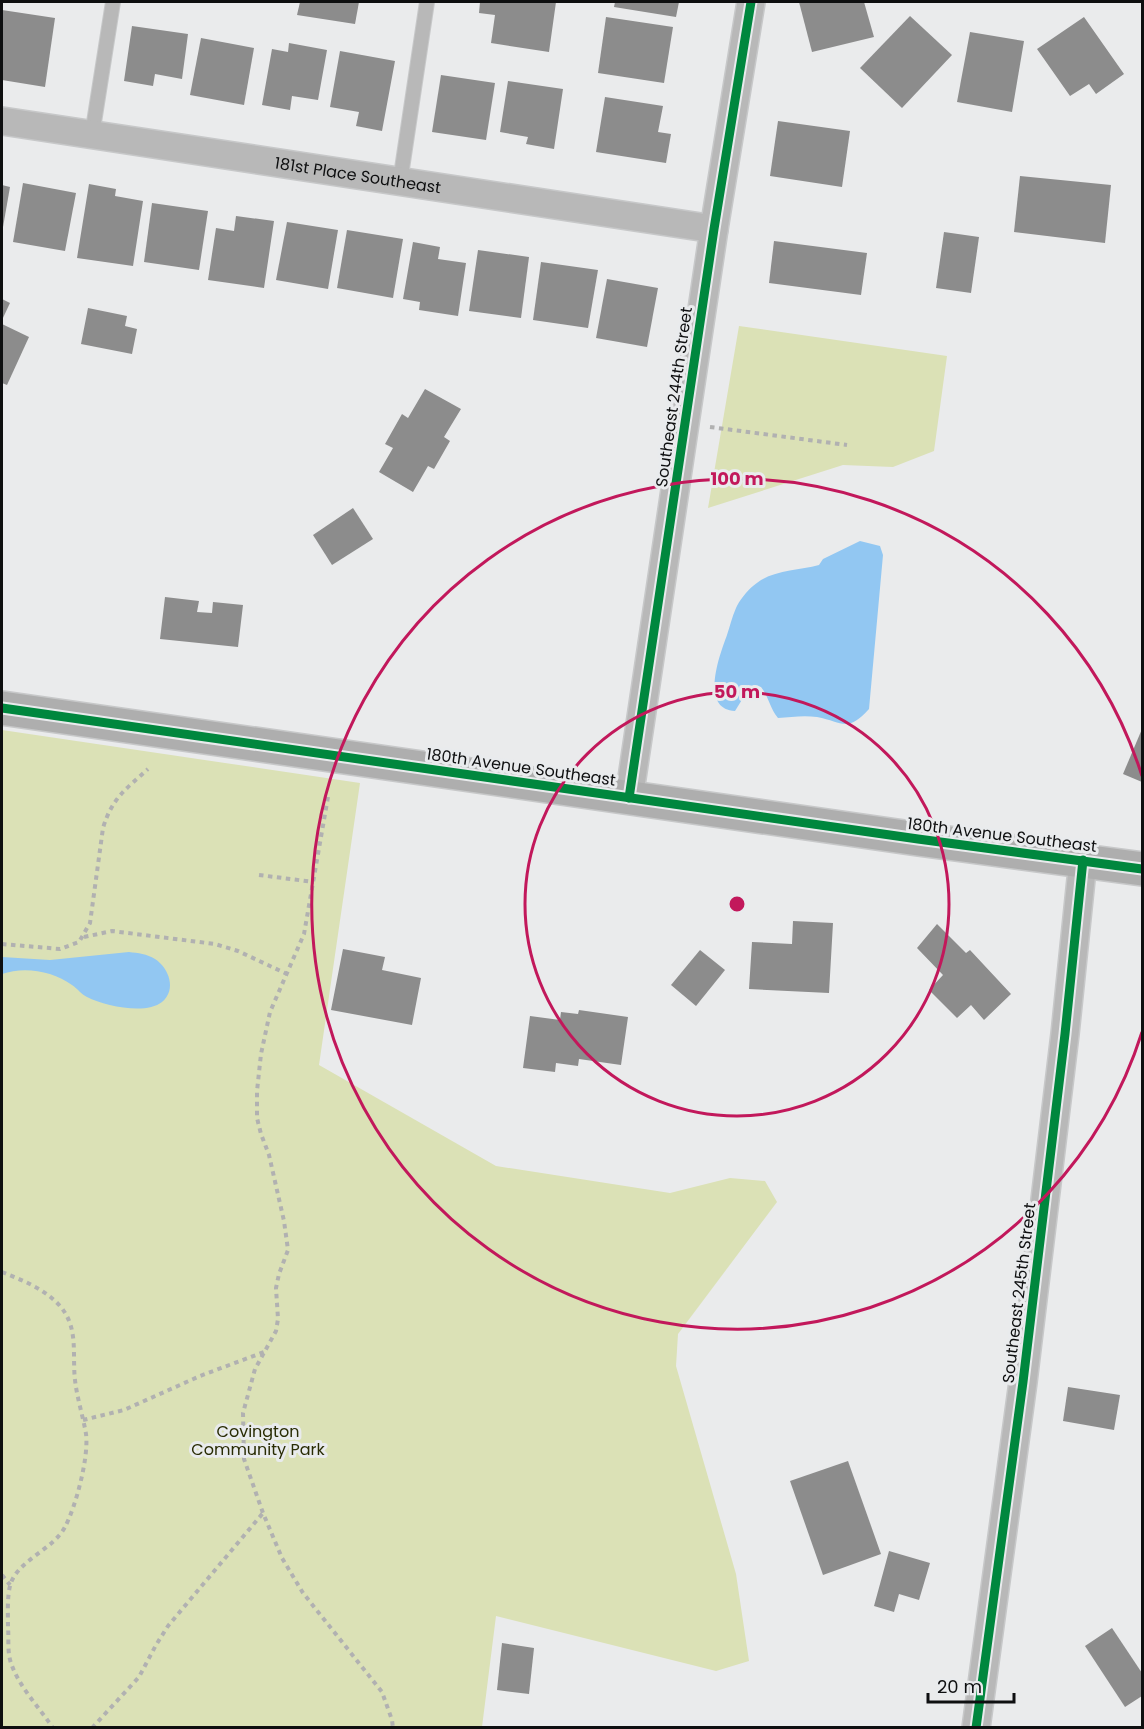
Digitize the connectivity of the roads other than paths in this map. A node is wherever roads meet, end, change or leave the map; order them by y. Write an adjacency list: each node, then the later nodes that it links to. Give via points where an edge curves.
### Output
1 (113, 2): 5 (lane)
2 (427, 2): 6 (lane)
3 (751, 2): 7 (street, Southeast 244th Street)
4 (2, 121): 5 (street, 181st Place Southeast)
5 (92, 135): 6 (street, 181st Place Southeast)
6 (400, 182): 7 (street, 181st Place Southeast)
7 (714, 230): 9 (street, Southeast 244th Street)
8 (2, 708): 9 (street, 180th Avenue Southeast)
9 (629, 798): 10 (street, 180th Avenue Southeast)
10 (1083, 860): 11 (street, 180th Avenue Southeast); 12 (street, Southeast 245th Street, via 1024,1370)
11 (1143, 869)
12 (976, 1728)

